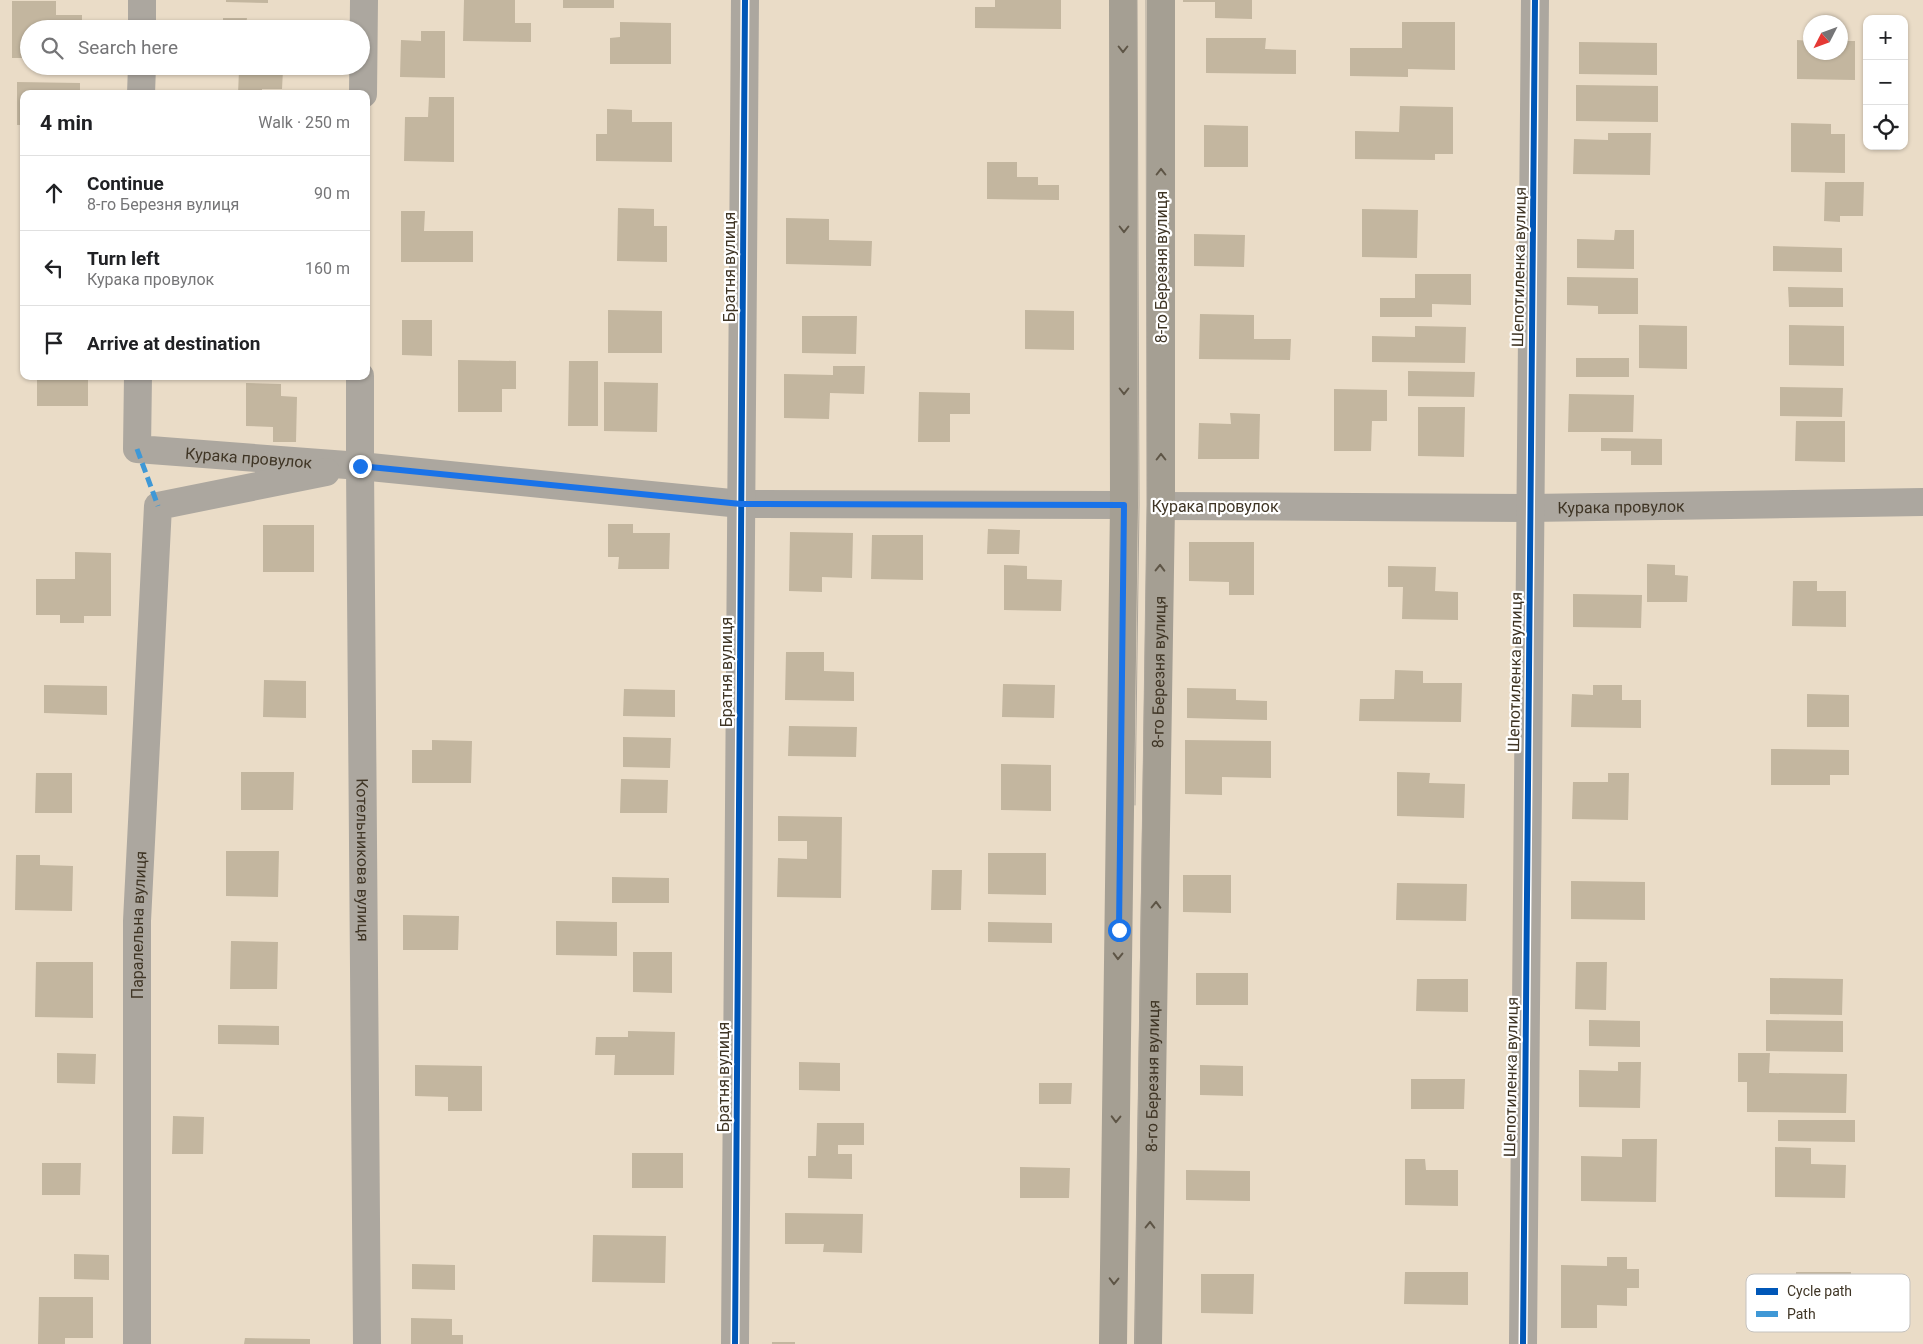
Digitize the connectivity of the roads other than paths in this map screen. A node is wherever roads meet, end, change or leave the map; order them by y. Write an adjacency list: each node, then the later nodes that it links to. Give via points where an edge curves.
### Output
1 (142, 0): 7 (street)
2 (364, 0): 8 (street)
3 (745, 0): 17 (street, Братня вулиця)
4 (1123, 0): 18 (main road, one-way to 18)
5 (1161, 0): 20 (main road, 8-го Березня вулиця, one-way to 5)
6 (1535, 0): 21 (street, Шепотиленка вулиця)
7 (142, 20)
8 (364, 20)
9 (142, 75): 11 (street)
10 (363, 75): 12 (street)
11 (141, 90)
12 (363, 90)
13 (138, 380): 15 (street, Курака провулок, via 137,449)
14 (360, 380): 15 (street, Котельникова вулиця)
15 (360, 466): 17 (street, Курака провулок); 19 (street, Курака провулок); 23 (street, Котельникова вулиця)
16 (1923, 502): 21 (street, Курака провулок)
17 (741, 504): 18 (street, Курака провулок); 24 (street, Братня вулиця)
18 (1124, 505): 20 (main road, Курака провулок); 25 (main road, one-way to 25)
19 (158, 506): 22 (street, Паралельна вулиця, via 137,921)
20 (1161, 506): 21 (street, Курака провулок); 26 (main road, 8-го Березня вулиця, one-way to 20)
21 (1530, 508): 27 (street, Шепотиленка вулиця)
22 (138, 1344)
23 (367, 1344)
24 (735, 1344)
25 (1113, 1344)
26 (1148, 1344)
27 (1523, 1344)

